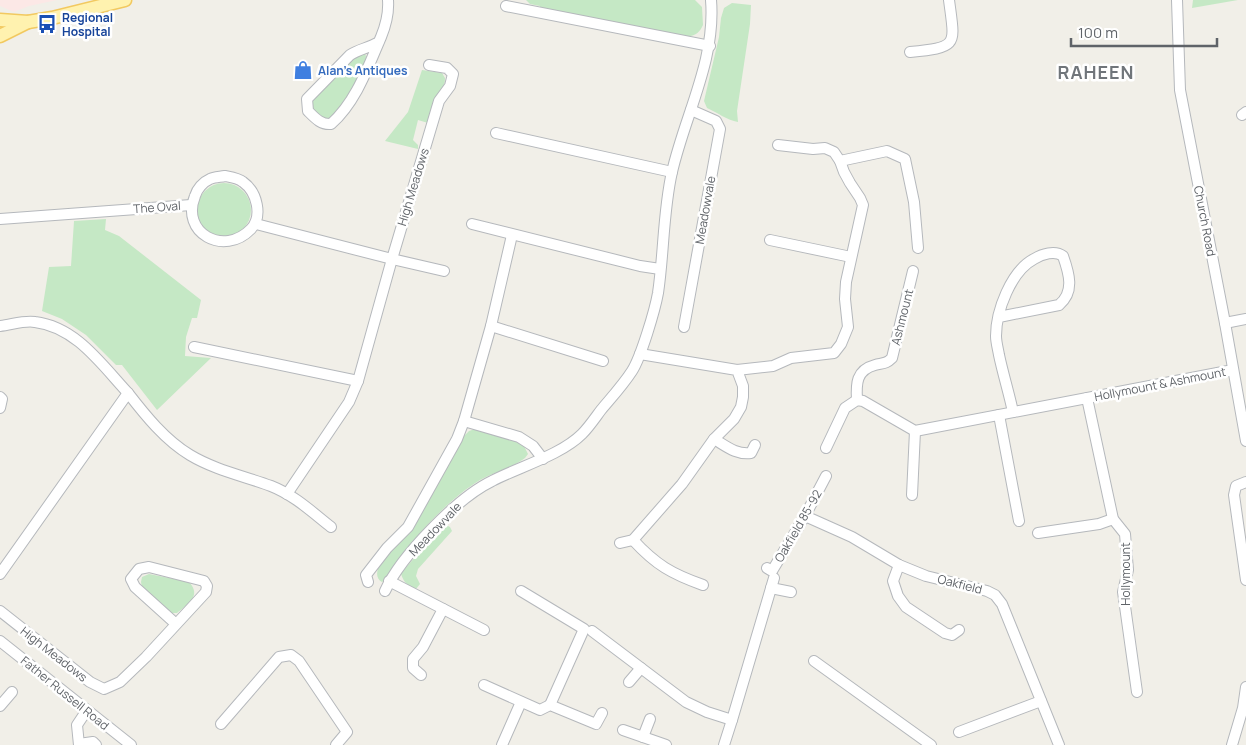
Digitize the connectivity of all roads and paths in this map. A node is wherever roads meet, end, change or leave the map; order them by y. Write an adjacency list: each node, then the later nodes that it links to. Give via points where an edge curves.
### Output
1 (125, 0): 8 (main road)
2 (388, 0): 10 (street, via 387,22)
3 (711, 0): 11 (street, Meadowvale)
4 (949, 0): 12 (street, via 952,41 937,49)
5 (1177, 0): 33 (street, Church Road, via 1180,90)
6 (506, 6): 11 (street)
7 (0, 20): 8 (main road)
8 (28, 22): 9 (main road)
9 (0, 36)
10 (379, 42): 10 (street, via 356,91 336,120 325,125 317,120 308,110 308,99 350,55)
11 (710, 46): 14 (street, Meadowvale)
12 (910, 52)
13 (429, 65): 27 (street, High Meadows, via 447,68 453,74 447,92 439,101)
14 (691, 110): 18 (street, Meadowvale); 36 (street, Meadowvale, via 716,121 720,129)
15 (496, 133): 18 (street)
16 (778, 145): 17 (street, via 825,148 834,152)
17 (840, 161): 25 (street, via 887,152 905,159 914,202); 26 (street, via 863,205)
18 (672, 172): 28 (street, Meadowvale)
19 (191, 205): 20 (street, The Oval); 21 (street, The Oval, via 192,220 201,233 216,241 233,241); 21 (street, The Oval, via 197,190 209,179 225,176 242,181 253,193 257,207)
20 (0, 219)
21 (256, 224): 27 (street)
22 (472, 224): 23 (street)
23 (512, 235): 28 (street); 35 (street, Meadowvale)
24 (770, 240): 26 (street)
25 (918, 248)
26 (851, 257): 40 (street, via 845,299 848,327 834,353)
27 (392, 259): 29 (street); 42 (street, High Meadows)
28 (660, 269): 38 (street, Meadowvale, via 658,293)
29 (444, 271)
30 (913, 271): 46 (street, Ashmount, via 892,358 886,364 865,368 860,373 856,383)
31 (999, 318): 31 (street, via 1009,285 1020,268 1034,258 1053,252 1063,256 1070,288 1059,305); 48 (street, via 996,336)
32 (1246, 319): 33 (street)
33 (1225, 323): 41 (street, Church Road)
34 (0, 326): 43 (street, via 33,321 58,328 81,342)
35 (491, 326): 39 (street); 50 (street, Meadowvale)
36 (684, 327)
37 (194, 347): 42 (street)
38 (640, 354): 40 (street); 56 (street, Meadowvale, via 633,370 582,434)
39 (602, 361)
40 (737, 370): 52 (street, via 743,386 741,407)
41 (1233, 370): 45 (street, Hollymount & Ashmount); 53 (street, Church Road)
42 (358, 381): 59 (street, High Meadows, via 349,402)
43 (128, 393): 59 (street, via 146,416 188,454); 70 (street)
44 (0, 397): 47 (street)
45 (1087, 398): 48 (street); 62 (street, Hollymount)
46 (857, 400): 51 (street); 55 (street, via 845,408)
47 (0, 408)
48 (1013, 412): 49 (street)
49 (999, 415): 51 (street); 63 (street)
50 (464, 421): 56 (street, via 519,437); 72 (street, Meadowvale, via 408,527 366,575)
51 (915, 431): 60 (street)
52 (714, 439): 54 (street, via 743,454 751,453); 66 (street, via 682,484)
53 (1246, 441)
54 (755, 445)
55 (826, 448)
56 (543, 458): 76 (street, Meadowvale, via 490,482 458,504 429,533 387,586)
57 (826, 476): 61 (street, Oakfield 85-92)
58 (1246, 482): 71 (street, via 1236,486 1234,494)
59 (287, 494): 64 (street)
60 (912, 495)
61 (805, 516): 68 (street, Oakfield, via 852,537); 69 (street, Oakfield 85-92, via 772,571)
62 (1113, 519): 65 (street, via 1100,524); 90 (street, Hollymount, via 1125,534 1128,570 1123,592)
63 (1019, 520)
64 (331, 527)
65 (1038, 533)
66 (633, 540): 67 (street); 73 (street, via 674,575)
67 (620, 544)
68 (899, 565): 80 (street, via 893,581 906,607 945,633 952,635); 91 (street, Oakfield, via 995,595 1005,611)
69 (767, 568)
70 (0, 574)
71 (1246, 580)
72 (368, 582)
73 (703, 585)
74 (521, 591): 93 (street, via 584,629)
75 (791, 592): 98 (street, via 773,583)
76 (443, 609): 79 (street, Meadowvale); 85 (street, via 413,659 414,668)
77 (0, 611): 78 (street, High Meadows, via 90,682 104,689 120,682)
78 (176, 624): 78 (street, High Meadows, via 135,587 132,579 139,569 149,567 204,581 206,592)
79 (484, 630)
80 (959, 630)
81 (592, 631): 84 (street)
82 (0, 641): 95 (street, Father Russell Road)
83 (814, 661): 110 (street)
84 (641, 668): 86 (street); 98 (street, via 686,702)
85 (421, 675)
86 (629, 682)
87 (484, 685): 92 (street)
88 (1246, 687): 112 (street)
89 (12, 692): 94 (street)
90 (1137, 692)
91 (1041, 701): 101 (street); 111 (street, Oakfield)
92 (521, 702): 93 (street, via 540,710); 107 (street)
93 (550, 704): 96 (street, via 596,724)
94 (0, 706)
95 (87, 710): 103 (street, via 77,725); 105 (street, Father Russell Road)
96 (602, 712)
97 (650, 719): 102 (street)
98 (732, 720): 109 (street)
99 (221, 724): 106 (street, via 279,657 291,655 300,661 347,732)
100 (623, 730): 102 (street)
101 (959, 732)
102 (643, 737): 108 (street)
103 (79, 745): 104 (street, via 92,742)
104 (96, 745)
105 (131, 745)
106 (336, 745)
107 (502, 745)
108 (666, 745)
109 (724, 745)
110 (931, 745)
111 (1059, 745)
112 (1232, 745)

